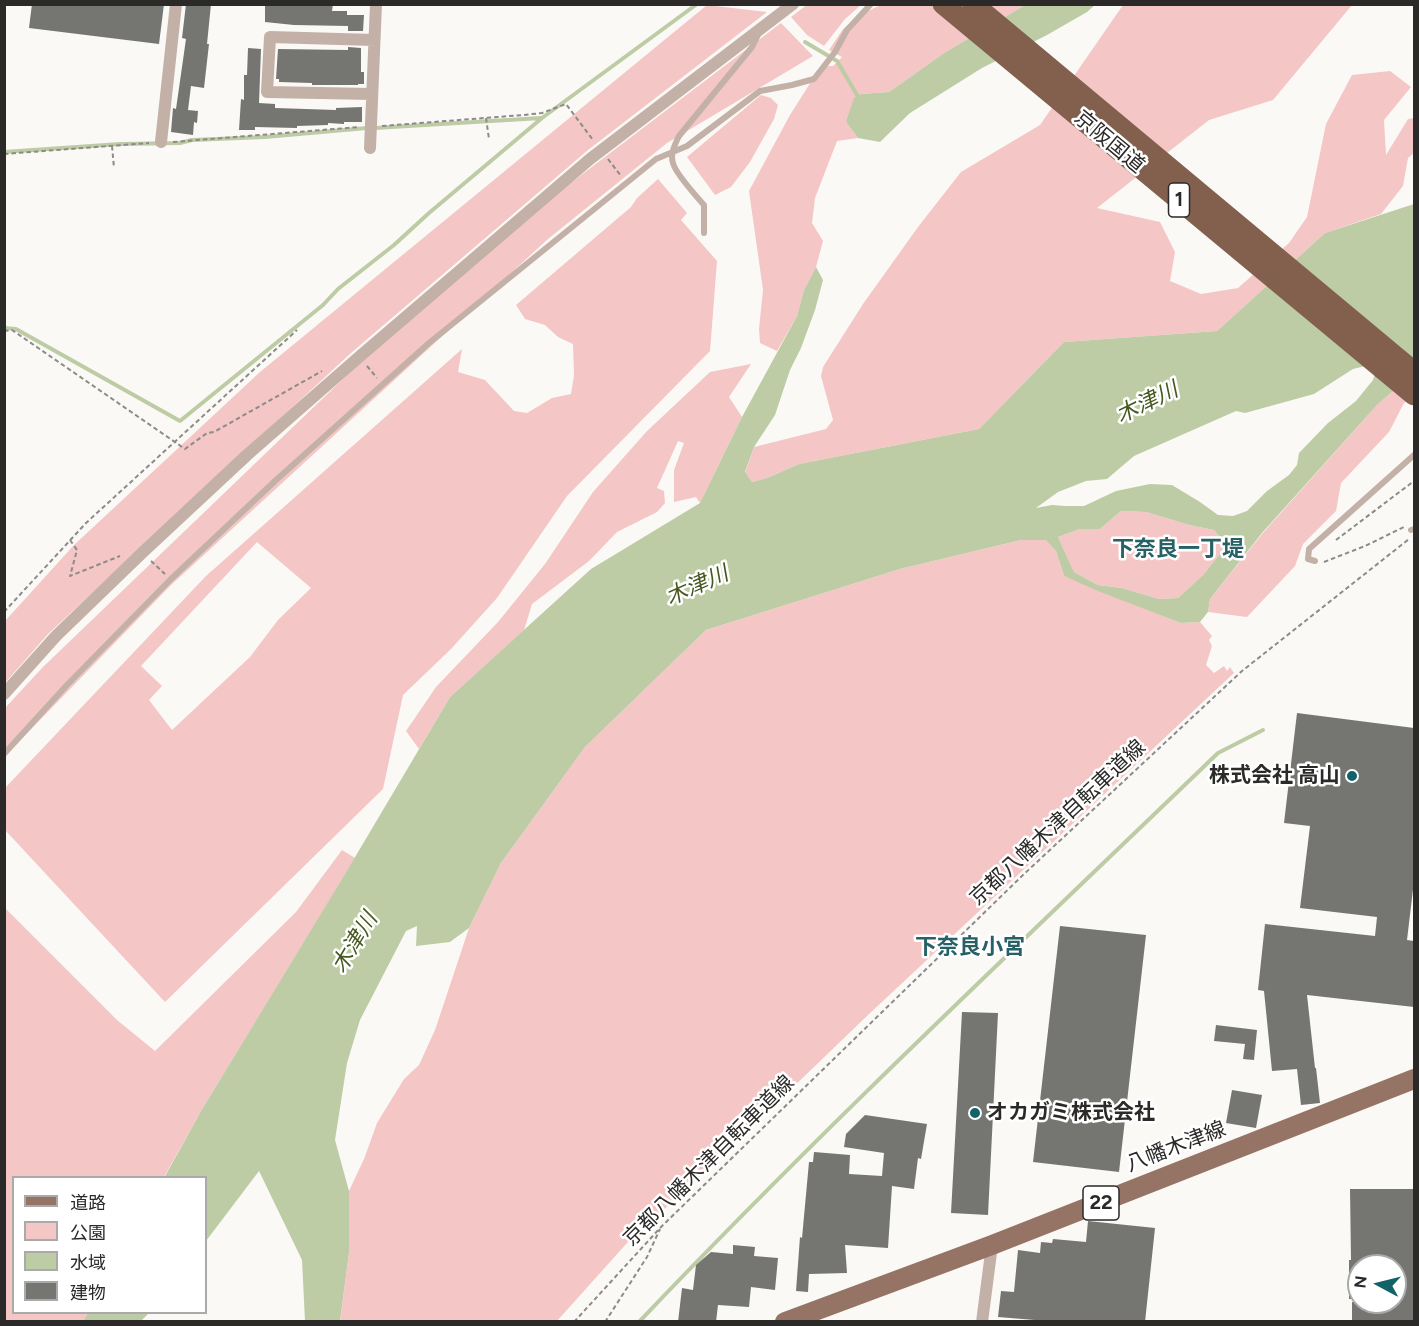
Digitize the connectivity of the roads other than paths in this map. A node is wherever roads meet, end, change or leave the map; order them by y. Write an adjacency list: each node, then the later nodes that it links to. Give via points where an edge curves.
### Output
1 (176, 4): 10 (street)
2 (376, 4): 8 (street)
3 (793, 4): 7 (street)
4 (871, 4): 12 (lane, via 847,30 814,79 760,91 687,146)
5 (943, 4): 15 (highway, 京阪国道 / 1)
6 (973, 4): 14 (highway, 京阪国道 / 1)
7 (760, 30): 12 (lane, via 752,47 680,136); 18 (street, via 590,159 247,454 56,636)
8 (374, 40): 9 (street); 9 (street, via 270,37 267,92)
9 (372, 94): 11 (street)
10 (162, 142)
11 (370, 148)
12 (673, 151): 13 (lane, via 673,163 704,205); 19 (lane, via 656,159 429,343 266,489 171,579)
13 (704, 233)
14 (1414, 372)
15 (1414, 395)
16 (1414, 454): 17 (lane, via 1309,549 1308,559)
17 (1315, 561)
18 (4, 694)
19 (4, 754)
20 (1414, 1079): 21 (main road, 八幡木津線 / 22)
21 (992, 1245): 22 (main road, 八幡木津線 / 22); 23 (street)
22 (785, 1322)
23 (981, 1322)

